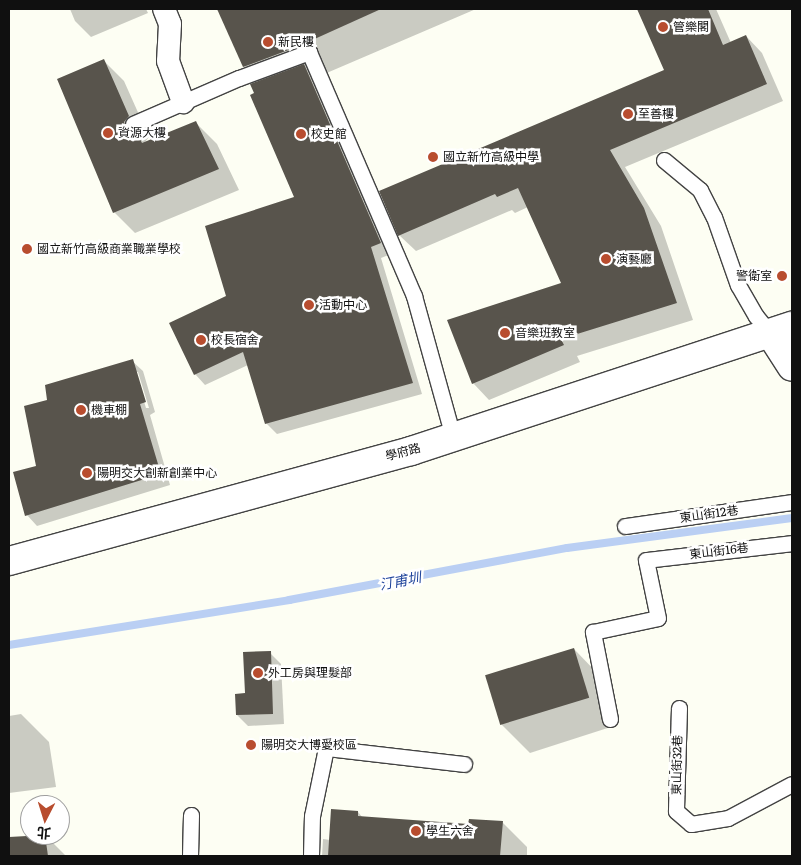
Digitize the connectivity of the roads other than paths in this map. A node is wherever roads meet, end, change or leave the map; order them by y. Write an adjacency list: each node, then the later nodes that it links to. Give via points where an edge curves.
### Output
1 (164, 9): 2 (street, via 170,24 168,62)
2 (183, 102): 3 (lane); 7 (lane, via 309,52 414,296)
3 (133, 124)
4 (664, 160): 5 (lane, via 700,190 714,217 738,285 756,316)
5 (781, 329): 6 (street); 7 (street, 學府路)
6 (792, 367)
7 (453, 437): 11 (street, 學府路)
8 (792, 502): 9 (lane, 東山街12巷)
9 (625, 526)
10 (792, 543): 13 (lane, 東山街16巷, via 646,560 658,618 594,632)
11 (9, 561)
12 (679, 708): 15 (lane, 東山街32巷, via 676,811 691,824 728,818)
13 (610, 719)
14 (464, 764): 18 (lane, via 326,748 312,816)
15 (792, 784)
16 (191, 815): 17 (lane)
17 (190, 856)
18 (311, 856)

